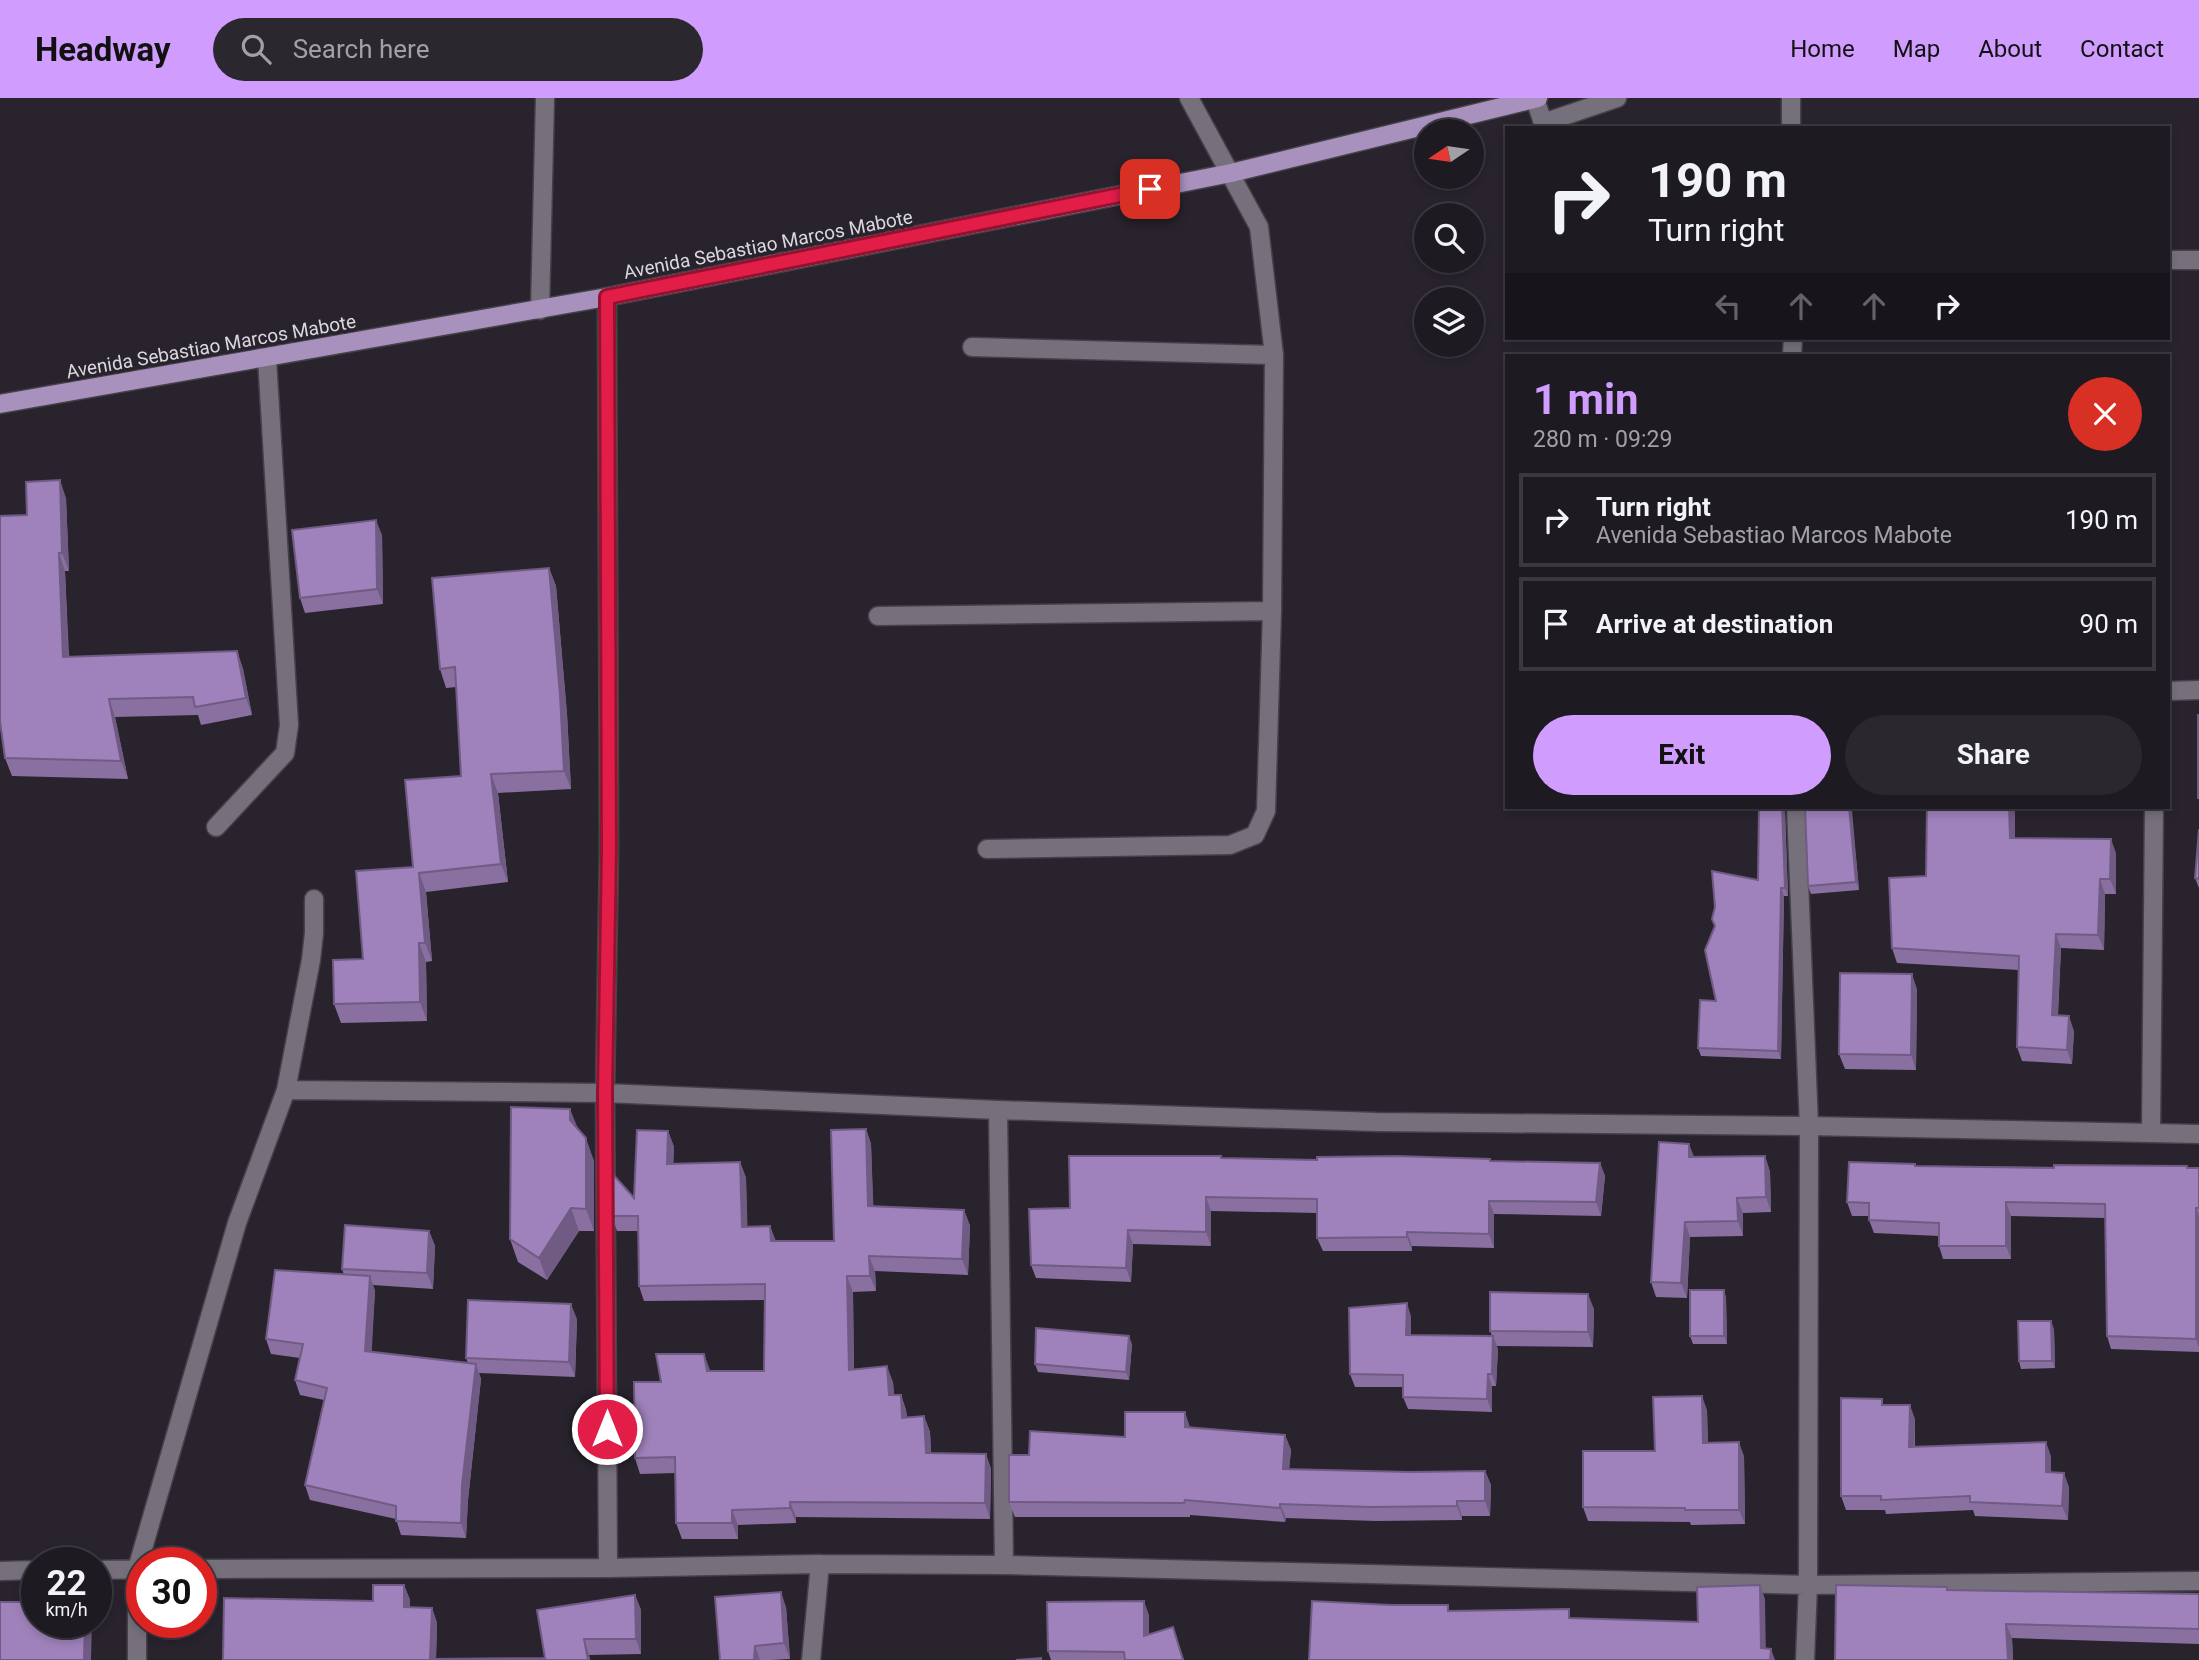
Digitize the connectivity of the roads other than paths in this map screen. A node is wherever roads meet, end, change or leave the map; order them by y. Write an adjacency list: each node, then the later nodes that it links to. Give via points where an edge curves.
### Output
1 (545, 98): 11 (street)
2 (1189, 98): 7 (street)
3 (1537, 98): 4 (street, via 1543,123); 7 (main road, Avenida Sebastiao Marcos Mabote)
4 (1617, 98)
5 (1791, 98): 6 (street)
6 (1791, 126)
7 (1231, 173): 10 (main road, Avenida Sebastiao Marcos Mabote); 13 (street, via 1259,227)
8 (2170, 260): 9 (street)
9 (2199, 260)
10 (607, 297): 11 (main road, Avenida Sebastiao Marcos Mabote); 26 (street)
11 (540, 310): 14 (main road, Avenida Sebastiao Marcos Mabote)
12 (972, 347): 13 (street)
13 (1274, 355): 16 (street)
14 (267, 358): 15 (main road, Avenida Sebastiao Marcos Mabote); 22 (street, via 289,725 285,753)
15 (0, 404)
16 (1272, 611): 17 (street); 23 (street, via 1266,811 1255,835 1230,845)
17 (878, 616)
18 (2199, 690): 19 (street)
19 (2170, 691)
20 (1796, 809): 28 (street)
21 (2154, 809): 29 (street)
22 (216, 827)
23 (987, 849)
24 (314, 899): 25 (street, via 311,960)
25 (286, 1090): 26 (street); 31 (street, via 237,1223)
26 (605, 1093): 27 (street); 34 (street)
27 (998, 1111): 28 (street, via 1377,1122); 33 (street)
28 (1809, 1126): 29 (street); 39 (street)
29 (2151, 1133): 30 (street)
30 (2199, 1134)
31 (145, 1547)
32 (820, 1564): 33 (street); 34 (street); 42 (street)
33 (1004, 1565): 39 (street)
34 (608, 1568): 35 (street)
35 (217, 1569)
36 (21, 1570): 37 (street)
37 (0, 1571)
38 (2199, 1581): 39 (street)
39 (1808, 1585): 43 (street)
40 (137, 1638): 41 (street)
41 (137, 1660)
42 (811, 1660)
43 (1805, 1660)

